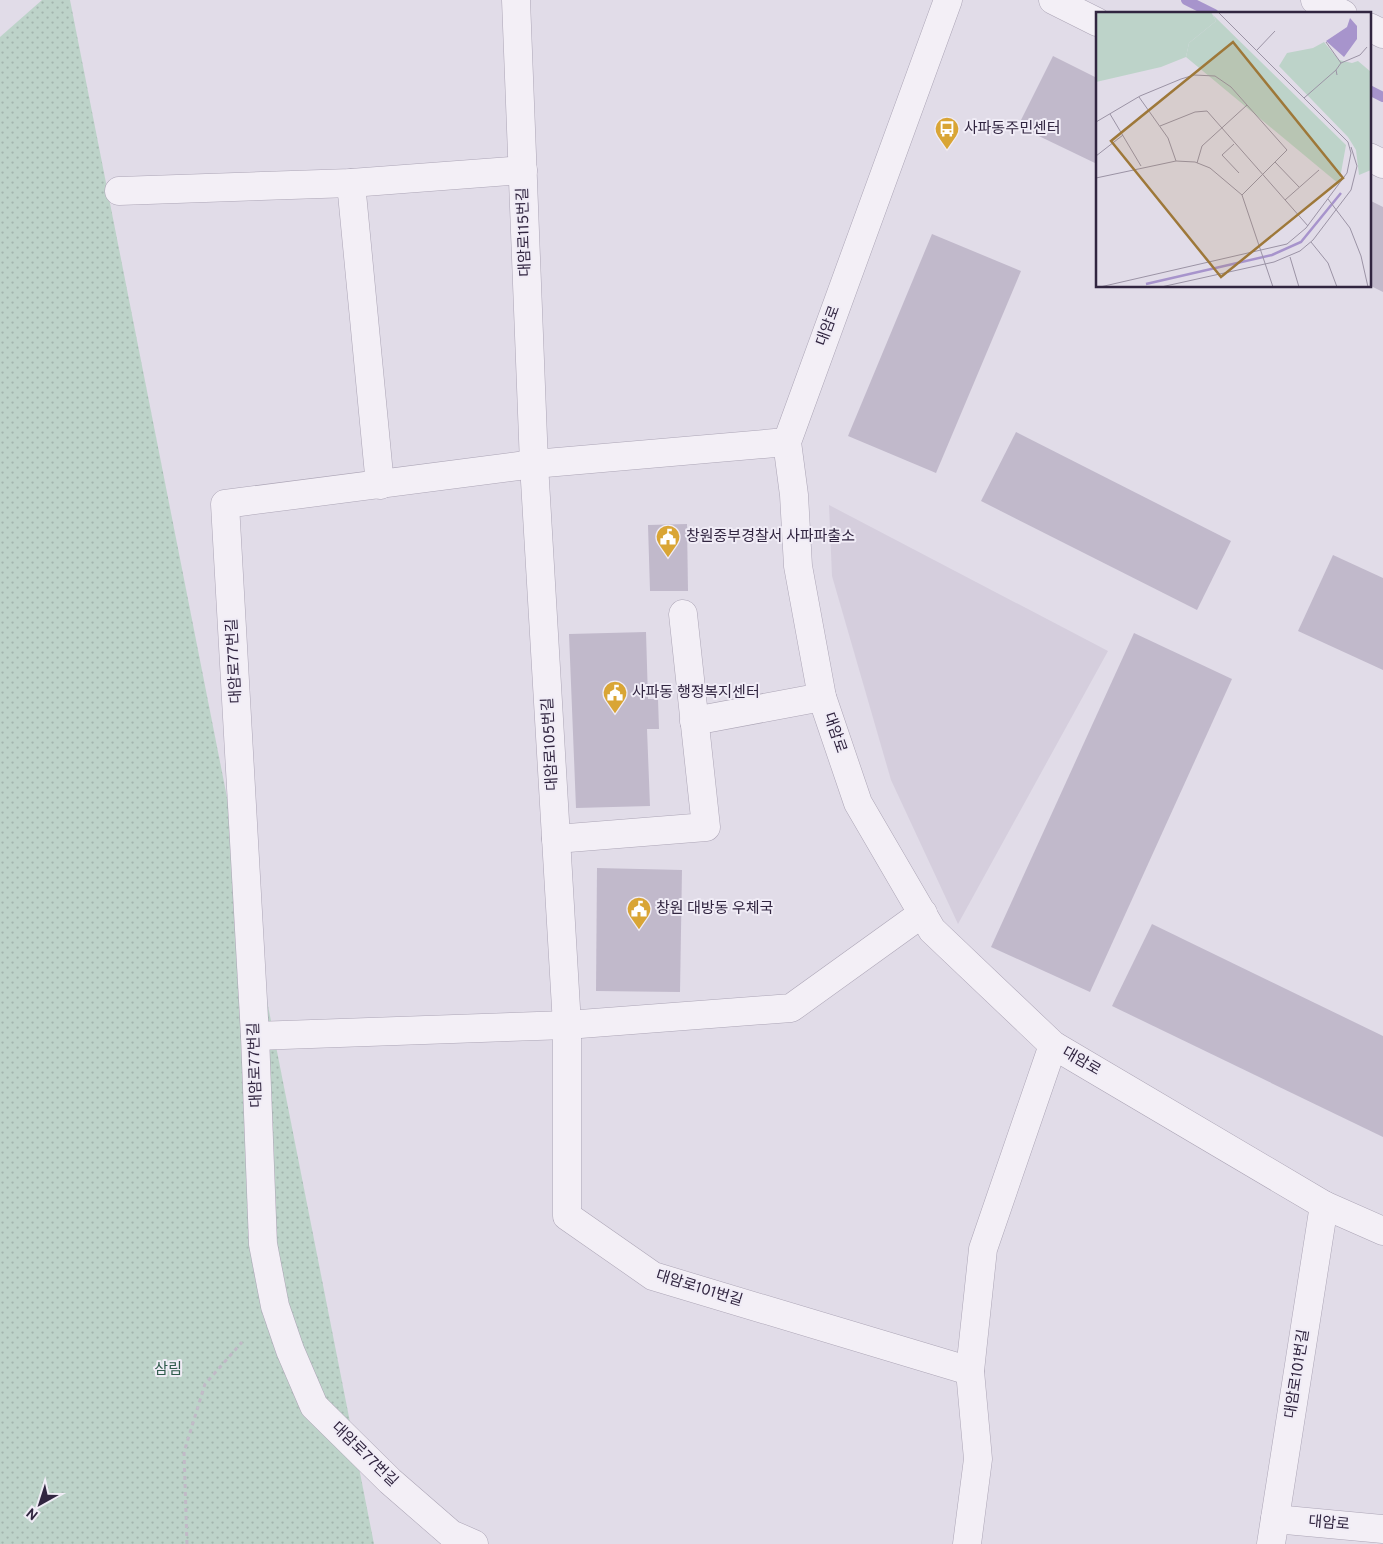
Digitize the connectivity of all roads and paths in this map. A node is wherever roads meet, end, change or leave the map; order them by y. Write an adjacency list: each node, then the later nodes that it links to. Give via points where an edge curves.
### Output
1 (516, 0): 11 (street, 대암로115번길)
2 (948, 0): 14 (street, 대암로)
3 (1053, 0): 6 (street)
4 (1315, 0): 5 (street)
5 (1339, 12)
6 (1096, 22)
7 (1370, 28): 8 (street)
8 (1383, 34)
9 (1370, 158): 10 (street)
10 (1383, 164)
11 (523, 170): 12 (street); 15 (street, 대암로115번길)
12 (351, 183): 13 (street); 16 (street)
13 (119, 191)
14 (787, 442): 15 (street); 18 (street, 대암로, via 798,566)
15 (534, 464): 16 (street); 20 (street, 대암로105번길)
16 (380, 485): 23 (street, 대암로77번길, via 225,504)
17 (683, 614): 19 (street)
18 (822, 697): 19 (street); 21 (street, 대암로, via 858,803)
19 (694, 721): 20 (street, via 706,827)
20 (556, 839): 22 (street, 대암로105번길)
21 (923, 914): 22 (street, via 791,1008); 24 (street, 대암로, via 932,930)
22 (567, 1025): 23 (street); 28 (street, 대암로101번길, via 568,1216 653,1276)
23 (256, 1036): 32 (street, 대암로77번길, via 263,1244 275,1306 314,1406 390,1481 444,1528)
24 (1053, 1045): 25 (street, 대암로); 28 (street, via 983,1249)
25 (1324, 1205): 26 (street, 대암로); 30 (street, 대암로101번길)
26 (1383, 1231)
27 (242, 1342): 31 (path, via 205,1384 184,1452)
28 (970, 1371): 33 (street, via 978,1460)
29 (1383, 1529): 30 (street, 대암로)
30 (1273, 1532)
31 (187, 1544)
32 (474, 1544)
33 (967, 1544)

